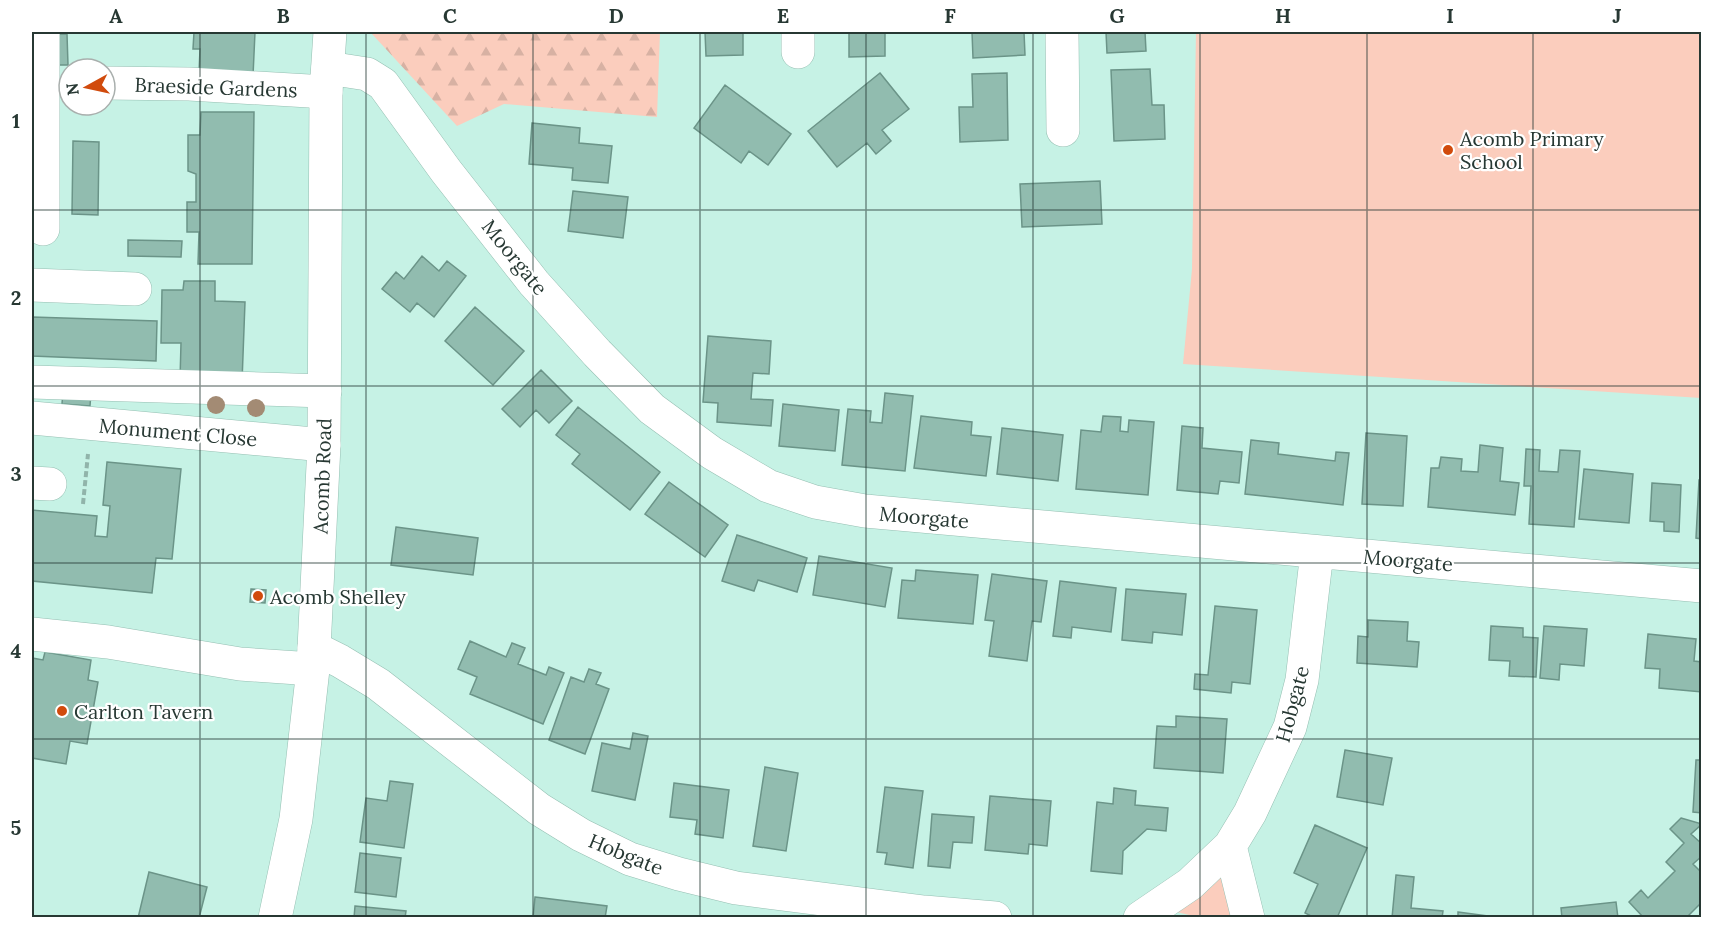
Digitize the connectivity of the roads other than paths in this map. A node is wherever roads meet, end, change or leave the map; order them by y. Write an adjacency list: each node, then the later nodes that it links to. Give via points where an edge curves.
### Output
1 (43, 32): 5 (street)
2 (330, 32): 4 (street, Acomb Road)
3 (1062, 32): 7 (street)
4 (327, 80): 6 (street, Braeside Gardens); 12 (street, Acomb Road); 15 (street, Moorgate, via 367,74 383,84 534,283 597,353 652,409 712,453 768,486 815,502 865,511)
5 (47, 81): 8 (street)
6 (117, 82)
7 (1063, 130)
8 (43, 229)
9 (32, 285): 10 (street)
10 (135, 289)
11 (32, 382): 12 (street)
12 (325, 391): 14 (street, Acomb Road)
13 (32, 418): 14 (street, Monument Close)
14 (324, 445): 18 (street, Acomb Road)
15 (1317, 552): 16 (street, Moorgate); 19 (street, Hobgate, via 1302,680 1290,727 1250,813)
16 (1701, 586)
17 (32, 634): 18 (street, via 240,664)
18 (314, 658): 20 (street, Acomb Road, via 296,819); 21 (street, Hobgate, via 340,661 378,684 539,809 581,836 630,859 736,888)
19 (1230, 846): 22 (street, Hobgate, via 1190,884); 23 (street)
20 (275, 918)
21 (995, 918)
22 (1140, 918)
23 (1248, 918)

